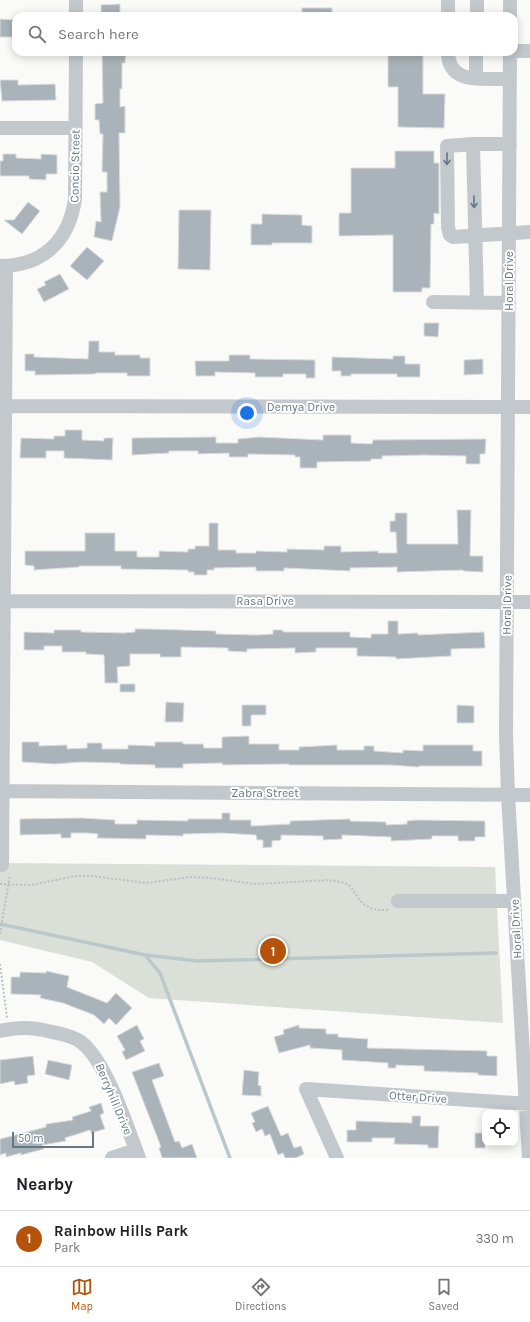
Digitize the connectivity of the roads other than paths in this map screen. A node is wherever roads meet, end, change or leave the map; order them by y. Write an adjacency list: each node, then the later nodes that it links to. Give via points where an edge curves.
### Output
1 (76, 0): 5 (street)
2 (448, 0): 6 (street)
3 (477, 0): 7 (street)
4 (510, 0): 8 (street)
5 (76, 12)
6 (448, 12)
7 (477, 12)
8 (510, 12)
9 (518, 51): 10 (street)
10 (530, 51)
11 (76, 56): 18 (street, Concio Street)
12 (448, 56): 15 (street, via 448,63 453,72 462,77)
13 (476, 56): 15 (street)
14 (510, 56): 16 (street, Horal Drive)
15 (476, 78): 16 (street)
16 (510, 79): 20 (street, Horal Drive)
17 (0, 128): 18 (street)
18 (76, 128): 24 (street, Concio Street, via 76,199 68,227 60,240 37,259 26,264)
19 (473, 144): 20 (street); 23 (street, one-way to 23); 23 (street, one-way to 23, via 447,146 448,227 452,237)
20 (510, 144): 21 (street, Horal Drive)
21 (509, 232): 22 (street); 23 (street); 27 (street, Horal Drive)
22 (530, 232)
23 (475, 235): 26 (street)
24 (3, 266): 28 (street, Concio Street)
25 (433, 302): 26 (street)
26 (477, 302): 27 (street)
27 (509, 303): 29 (street, Horal Drive)
28 (3, 406): 29 (street, Demya Drive); 31 (street, Concio Street)
29 (509, 407): 30 (street, Demya Drive); 32 (street, Horal Drive)
30 (530, 407)
31 (2, 601): 32 (street, Rasa Drive); 34 (street, Concio Street)
32 (507, 602): 33 (street, Rasa Drive); 35 (street, Horal Drive)
33 (530, 602)
34 (2, 791): 35 (street, Zabra Street); 37 (street, Concio Street)
35 (508, 795): 36 (street, Zabra Street); 39 (street, Horal Drive)
36 (530, 795)
37 (2, 865)
38 (398, 900): 39 (street)
39 (514, 901): 40 (street, Horal Drive)
40 (524, 950): 42 (street, Horal Drive)
41 (5, 1030): 43 (street, Berryhill Drive, via 32,1028 61,1034 83,1044 93,1053 100,1063)
42 (528, 1104): 45 (street, Otter Drive, via 306,1089); 46 (street, Horal Drive)
43 (138, 1154): 44 (street)
44 (112, 1158)
45 (337, 1158)
46 (529, 1158)

